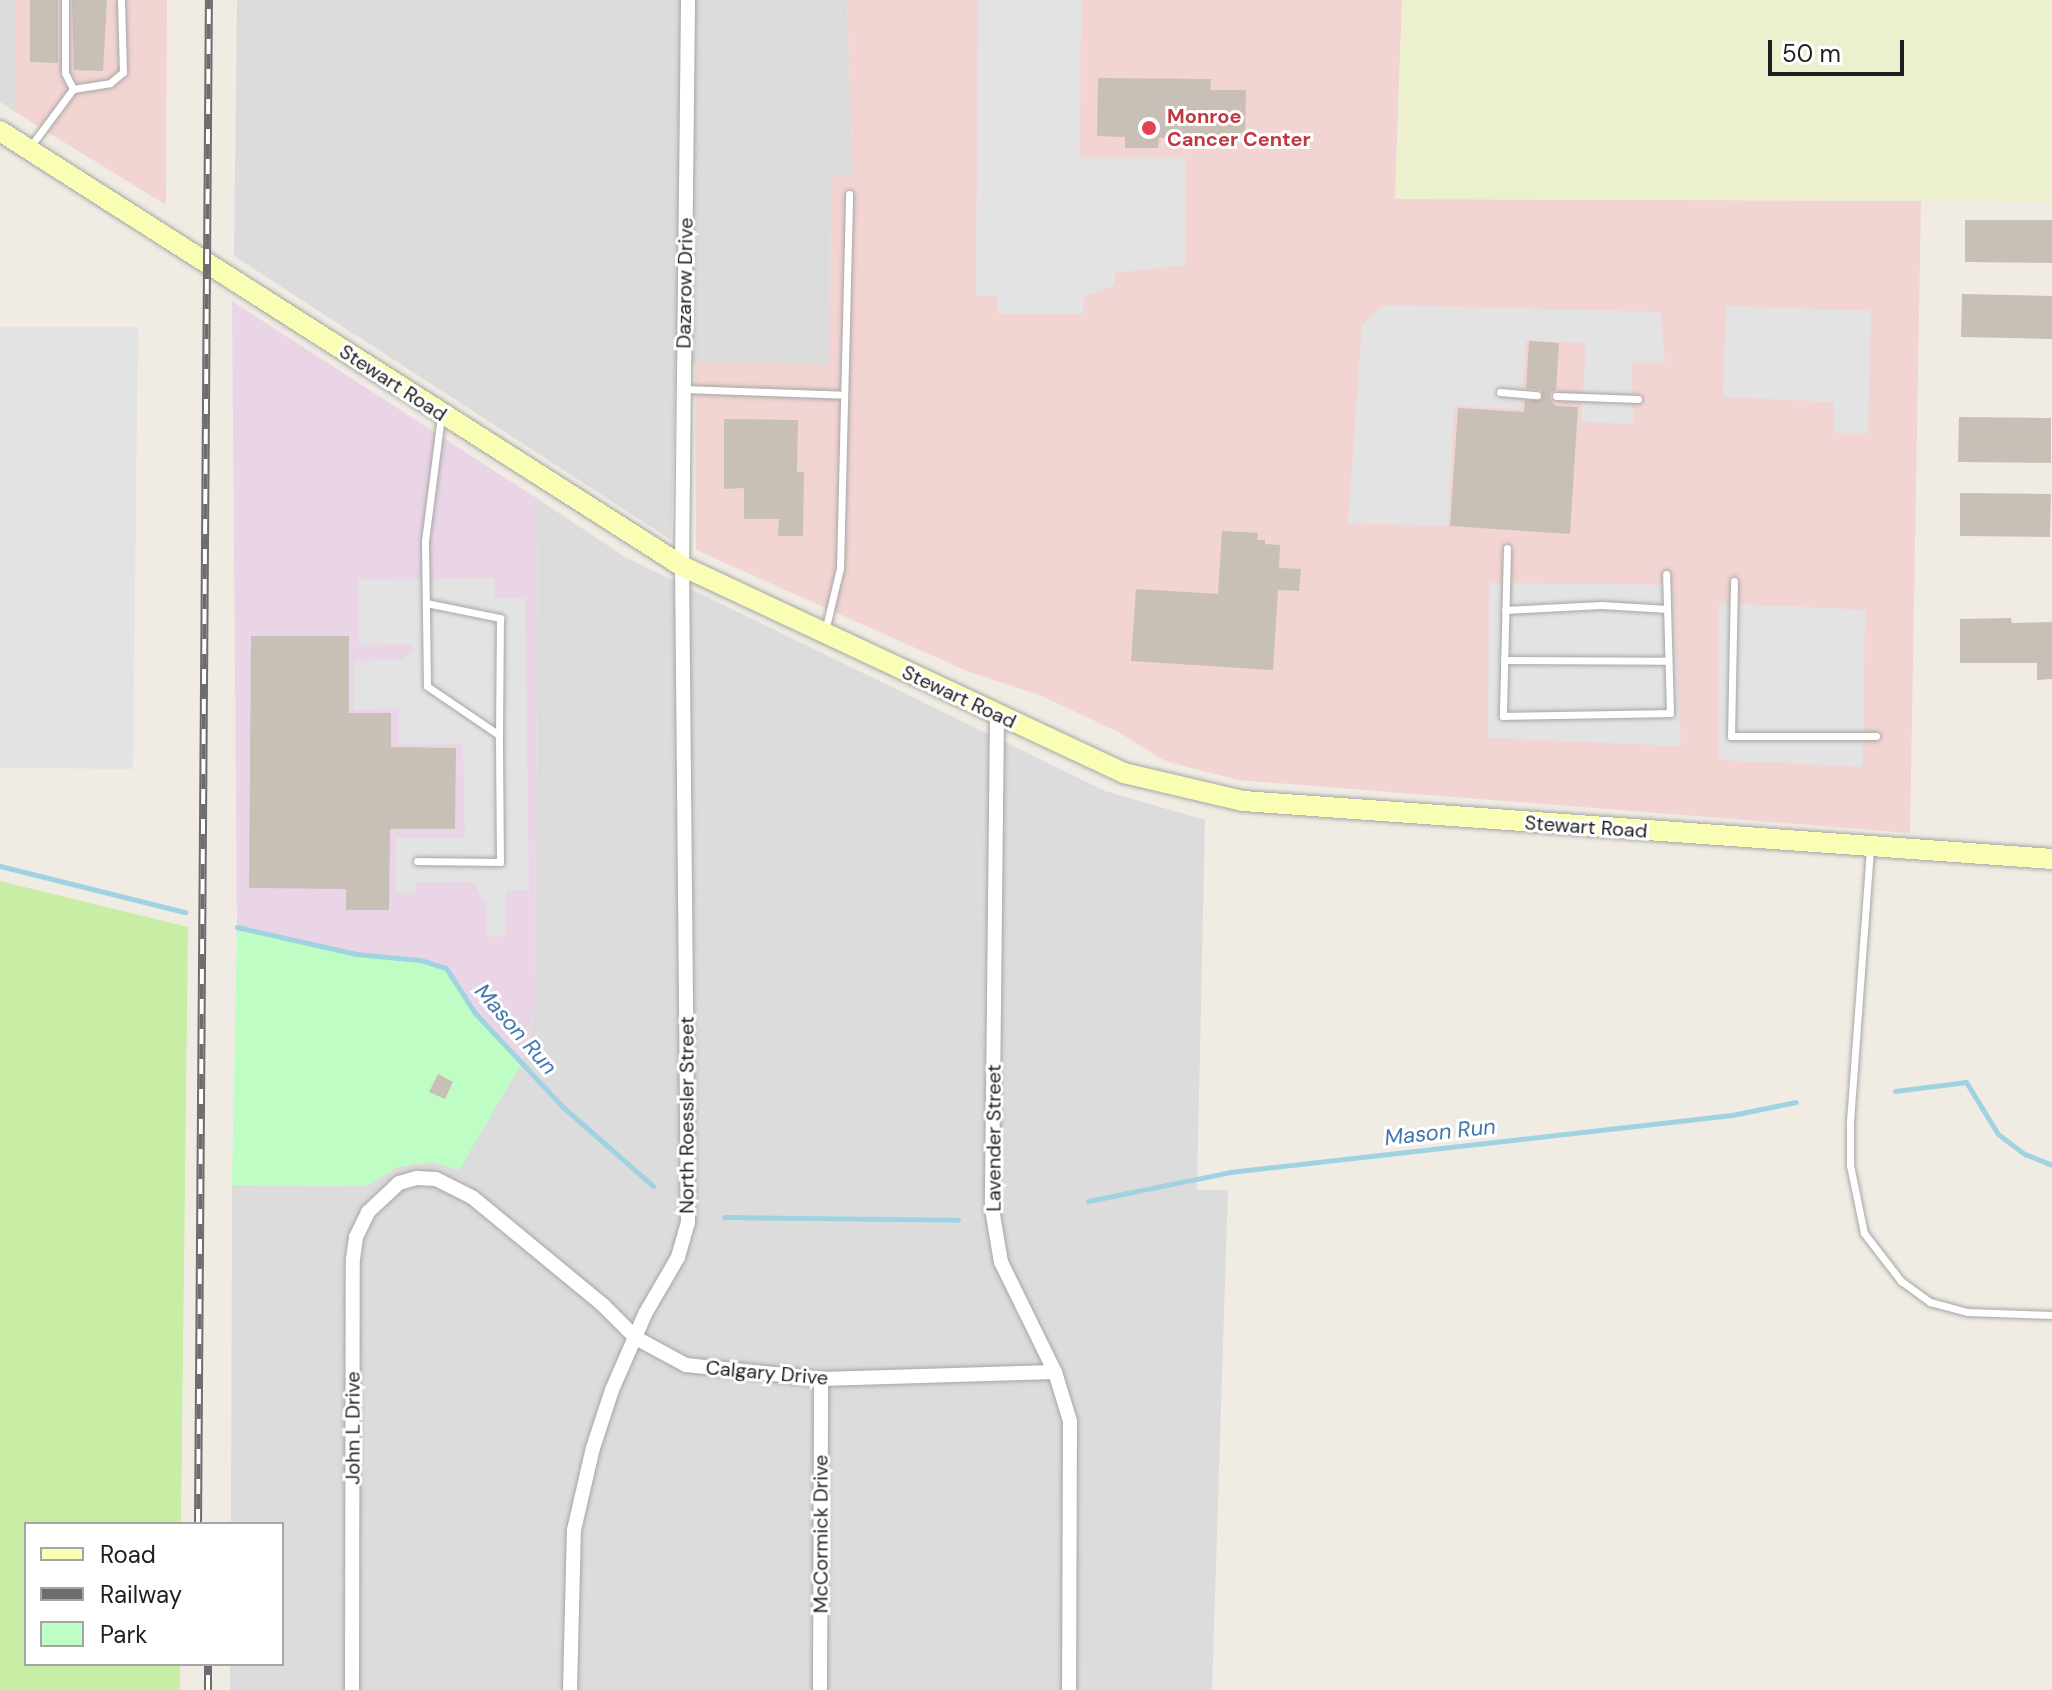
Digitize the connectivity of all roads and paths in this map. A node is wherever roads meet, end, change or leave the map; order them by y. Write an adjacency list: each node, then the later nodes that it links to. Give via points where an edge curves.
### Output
1 (65, 0): 4 (lane, via 65,73)
2 (121, 0): 4 (lane, via 123,72 110,83)
3 (688, 0): 8 (street, Dazarow Drive)
4 (73, 89): 6 (lane)
5 (0, 131): 6 (street, Stewart Road)
6 (29, 149): 14 (street, Stewart Road)
7 (849, 194): 10 (lane)
8 (684, 389): 10 (lane); 16 (street, Dazarow Drive)
9 (1500, 392): 11 (lane)
10 (844, 395): 22 (lane, via 840,568)
11 (1537, 395)
12 (1556, 396): 13 (lane)
13 (1638, 399)
14 (441, 414): 16 (street, Stewart Road); 19 (lane, via 425,541)
15 (1507, 548): 21 (lane)
16 (682, 566): 22 (street, Stewart Road); 33 (street, North Roessler Street, via 688,1223 678,1257)
17 (1666, 574): 20 (lane)
18 (1734, 581): 27 (lane, via 1731,736)
19 (426, 603): 26 (lane, via 427,686); 26 (lane, via 500,618)
20 (1667, 609): 21 (lane, via 1601,605); 24 (lane)
21 (1505, 610): 23 (lane)
22 (825, 633): 25 (street, Stewart Road)
23 (1504, 660): 24 (lane); 24 (lane, via 1503,716 1670,713)
24 (1668, 661)
25 (997, 715): 28 (street, Stewart Road, via 1124,773 1243,801); 34 (street, Lavender Street, via 992,1209 1001,1262)
26 (499, 735): 30 (lane, via 500,862)
27 (1876, 736)
28 (1870, 847): 29 (street, Stewart Road); 32 (lane, via 1850,1124 1850,1165 1864,1233 1901,1281 1930,1302 1967,1312)
29 (2052, 859)
30 (417, 861)
31 (399, 1183): 33 (street, Calgary Drive, via 436,1179 472,1197); 36 (street, John L Drive, via 368,1212 353,1259)
32 (2052, 1315)
33 (636, 1338): 35 (street, Calgary Drive, via 686,1365); 37 (street, North Roessler Street, via 598,1434 574,1530)
34 (1055, 1372): 35 (street, Calgary Drive); 39 (street, Lavender Street, via 1070,1421)
35 (821, 1379): 38 (street, McCormick Drive)
36 (352, 1690)
37 (570, 1690)
38 (820, 1690)
39 (1069, 1690)

